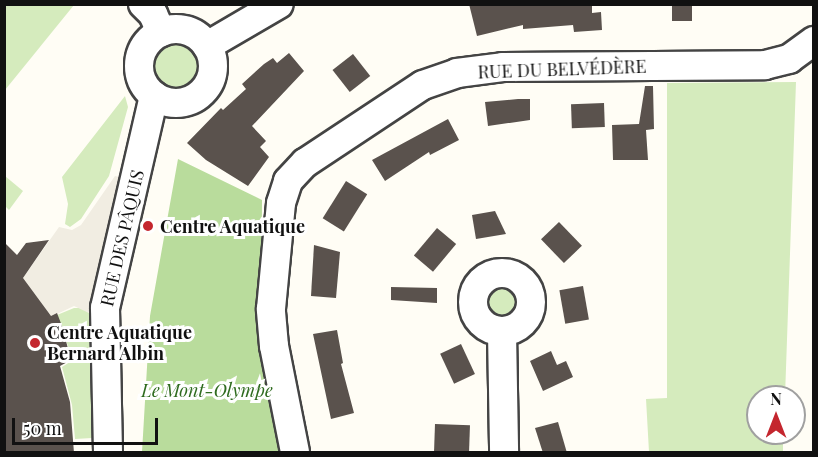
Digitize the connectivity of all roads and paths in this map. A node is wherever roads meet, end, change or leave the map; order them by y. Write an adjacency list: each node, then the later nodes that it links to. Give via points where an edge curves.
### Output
1 (144, 4): 3 (street)
2 (279, 4): 4 (street)
3 (161, 32): 4 (street, via 171,29 192,33); 6 (street, via 144,47 129,70)
4 (207, 46): 6 (street, via 213,71 202,93 179,103)
5 (812, 47): 9 (street, RUE DU BELVÉDÈRE, via 765,65 503,67 457,73 423,85 305,163 288,181 281,203 271,309 274,346)
6 (154, 96): 8 (street, RUE DES PÂQUIS, via 105,308)
7 (502, 332): 10 (street)
8 (108, 453)
9 (295, 453)
10 (504, 453)

